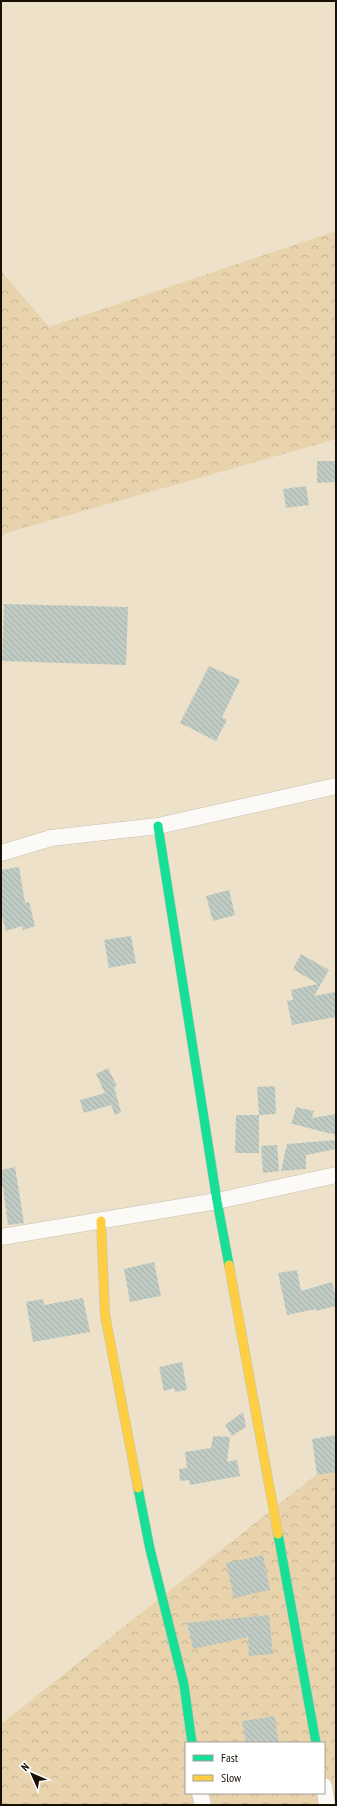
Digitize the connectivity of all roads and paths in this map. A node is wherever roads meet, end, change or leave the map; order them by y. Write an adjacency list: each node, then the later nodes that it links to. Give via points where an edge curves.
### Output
1 (336, 786): 2 (street)
2 (158, 826): 3 (street, via 51,838); 5 (street)
3 (1, 853)
4 (336, 1175): 5 (street)
5 (217, 1201): 6 (street); 9 (street)
6 (101, 1221): 7 (street); 8 (street, via 105,1315 150,1549 184,1685)
7 (1, 1237)
8 (192, 1742)
9 (316, 1742)
10 (325, 1792): 13 (street)
11 (200, 1794): 12 (street)
12 (203, 1805)
13 (327, 1805)

